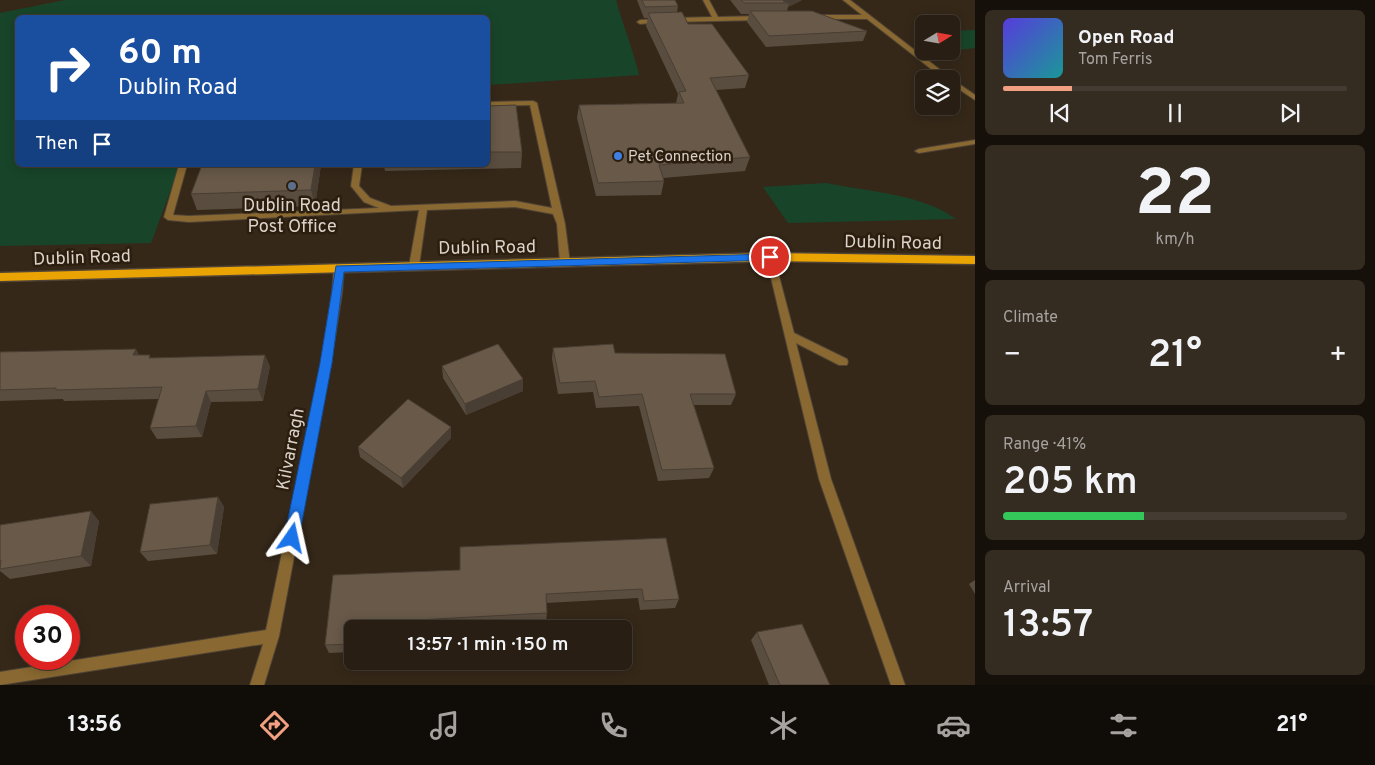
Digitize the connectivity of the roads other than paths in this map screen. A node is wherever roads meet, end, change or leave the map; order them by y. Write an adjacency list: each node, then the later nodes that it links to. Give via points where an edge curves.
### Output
1 (706, 0): 5 (street)
2 (846, 0): 4 (street)
3 (809, 17): 4 (street)
4 (866, 17): 8 (street)
5 (714, 18): 6 (street); 7 (street)
6 (771, 18)
7 (640, 22)
8 (937, 70)
9 (960, 87): 10 (street)
10 (975, 98)
11 (490, 104): 18 (street, via 532,103)
12 (975, 142): 13 (street)
13 (919, 151)
14 (182, 167): 17 (street, via 168,217 189,219)
15 (358, 167): 17 (street, via 355,186 367,200)
16 (423, 209): 17 (street); 18 (street, via 515,204); 22 (street)
17 (390, 210)
18 (557, 212): 21 (street)
19 (770, 257): 20 (main road, Dublin Road); 21 (main road, Dublin Road); 25 (street)
20 (975, 260)
21 (565, 263): 22 (main road, Dublin Road)
22 (414, 266): 23 (main road, Dublin Road)
23 (339, 268): 24 (main road, Dublin Road); 27 (street, Kilvarragh, via 326,363)
24 (0, 277)
25 (791, 336): 26 (street); 30 (street, via 825,479)
26 (843, 362)
27 (272, 636): 28 (street); 29 (street, Kilvarragh)
28 (0, 678)
29 (257, 685)
30 (898, 685)

